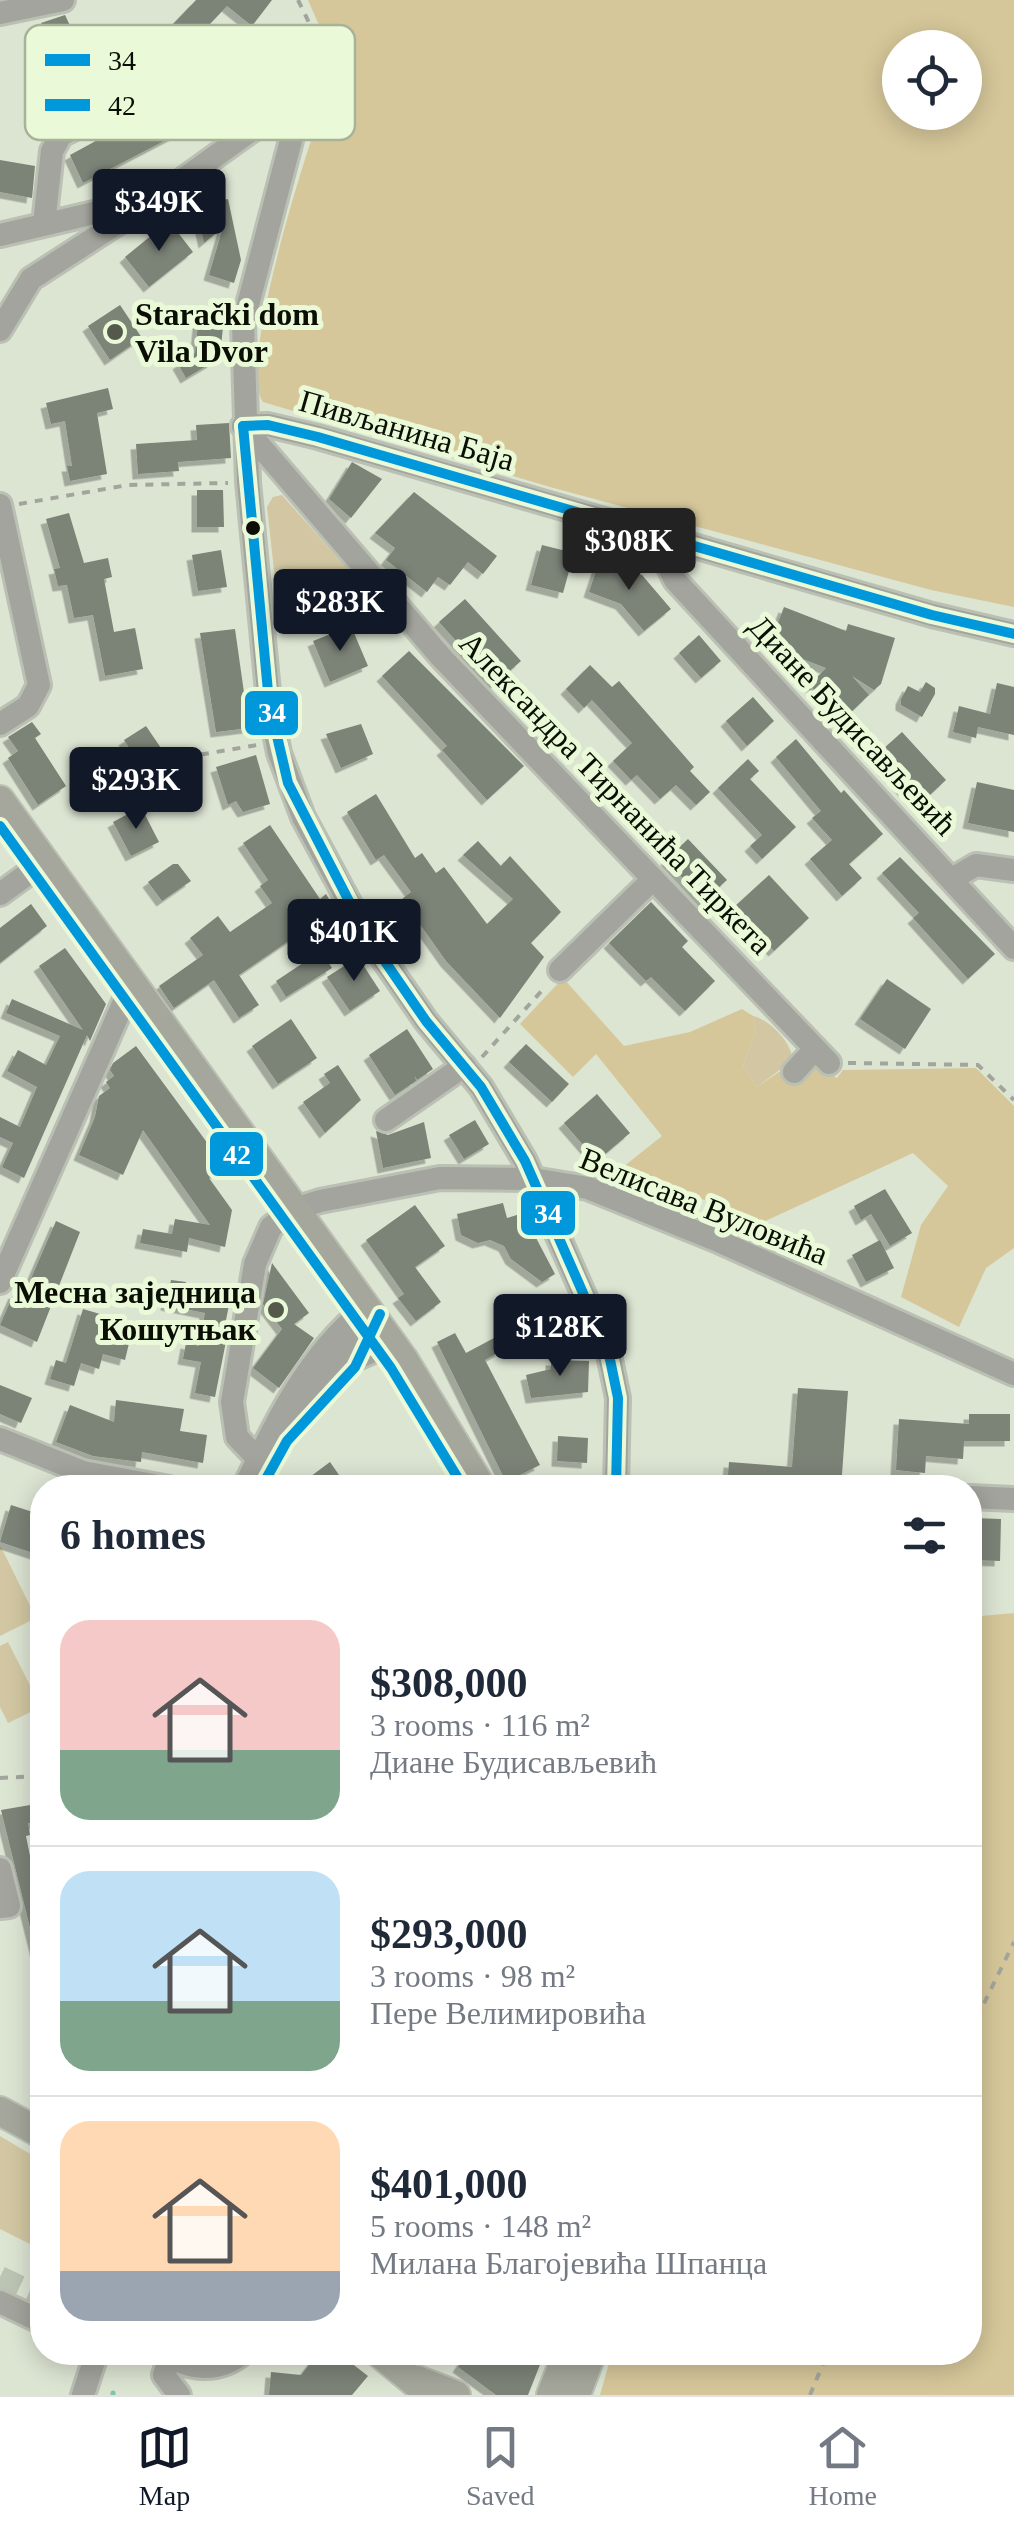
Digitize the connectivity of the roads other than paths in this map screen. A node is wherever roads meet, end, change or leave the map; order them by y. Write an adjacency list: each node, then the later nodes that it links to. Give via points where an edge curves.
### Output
1 (63, 0): 2 (street)
2 (0, 13)
3 (58, 140): 7 (street)
4 (237, 140): 6 (street)
5 (291, 140): 10 (street, via 245,310)
6 (151, 200): 7 (street); 9 (street, via 31,279)
7 (44, 224): 8 (street)
8 (0, 235)
9 (0, 330)
10 (243, 426): 12 (street, Пивљанина Баја, via 318,437); 18 (street, Александра Тирнанића Тиркета, via 442,657); 24 (street, via 276,742 298,808 405,993)
11 (0, 507): 14 (street, via 39,685 33,700)
12 (663, 537): 13 (street, Пивљанина Баја); 19 (street, Диане Будисављевић, via 675,580)
13 (1014, 634)
14 (0, 724)
15 (0, 800): 16 (main road)
16 (44, 862): 20 (street); 23 (main road)
17 (1014, 870): 19 (street, via 976,865)
18 (654, 879): 22 (street); 25 (street, Александра Тирнанића Тиркета, via 832,1059)
19 (952, 880): 21 (street, Диане Будисављевић)
20 (0, 894)
21 (1014, 948)
22 (560, 970)
23 (131, 986): 28 (main road); 29 (street)
24 (466, 1069): 26 (street); 27 (street)
25 (794, 1072)
26 (386, 1120)
27 (534, 1179): 28 (street, Велисава Вуловића, via 423,1180); 33 (street, Велисава Вуловића, via 588,1188 702,1234); 40 (street, via 614,1372)
28 (295, 1209): 30 (main road); 36 (street, via 271,1227 258,1250 236,1372 233,1429)
29 (3, 1265)
30 (366, 1308): 31 (main road); 32 (street); 34 (street, via 318,1356)
31 (398, 1350): 32 (street, via 378,1348); 39 (main road)
32 (336, 1367): 34 (street)
33 (1014, 1374)
34 (275, 1432): 36 (street)
35 (0, 1439): 37 (street)
36 (258, 1460): 38 (street)
37 (99, 1475)
38 (250, 1475)
39 (474, 1475)
40 (616, 1475)
41 (982, 1497): 42 (street)
42 (1014, 1498)
43 (0, 1869): 44 (street)
44 (5, 1906)
45 (0, 2111): 46 (main road)
46 (30, 2127)
47 (0, 2302): 48 (street)
48 (30, 2316)
49 (93, 2365): 56 (street)
50 (220, 2365): 54 (street)
51 (395, 2365): 55 (main road)
52 (563, 2365): 59 (main road)
53 (587, 2365): 60 (main road)
54 (163, 2370): 57 (street)
55 (424, 2388): 58 (main road)
56 (83, 2395)
57 (179, 2395)
58 (456, 2395)
59 (552, 2395)
60 (576, 2395)

